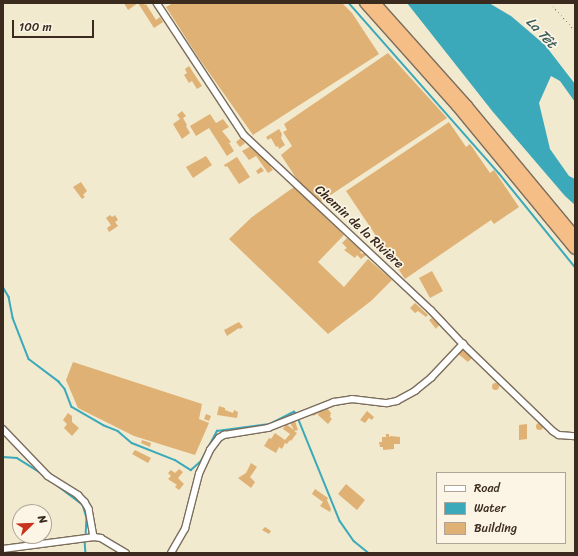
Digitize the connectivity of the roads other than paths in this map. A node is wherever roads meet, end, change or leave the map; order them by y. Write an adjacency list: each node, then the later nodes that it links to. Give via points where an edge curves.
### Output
1 (157, 3): 6 (street, Chemin de la Rivière, via 244,135 431,310)
2 (365, 3): 5 (highway, via 457,106)
3 (375, 3): 4 (highway, via 467,106)
4 (575, 236)
5 (575, 249)
6 (463, 344): 8 (street, Chemin de la Rivière, via 553,431 559,435); 12 (street, via 431,378 397,401 387,403 352,399 334,402 268,428 219,438 210,450 199,474 185,529)
7 (3, 430): 9 (street, via 48,476 85,502 89,509)
8 (575, 436)
9 (94, 537): 10 (street); 11 (street, via 101,538)
10 (3, 549)
11 (126, 553)
12 (171, 553)

